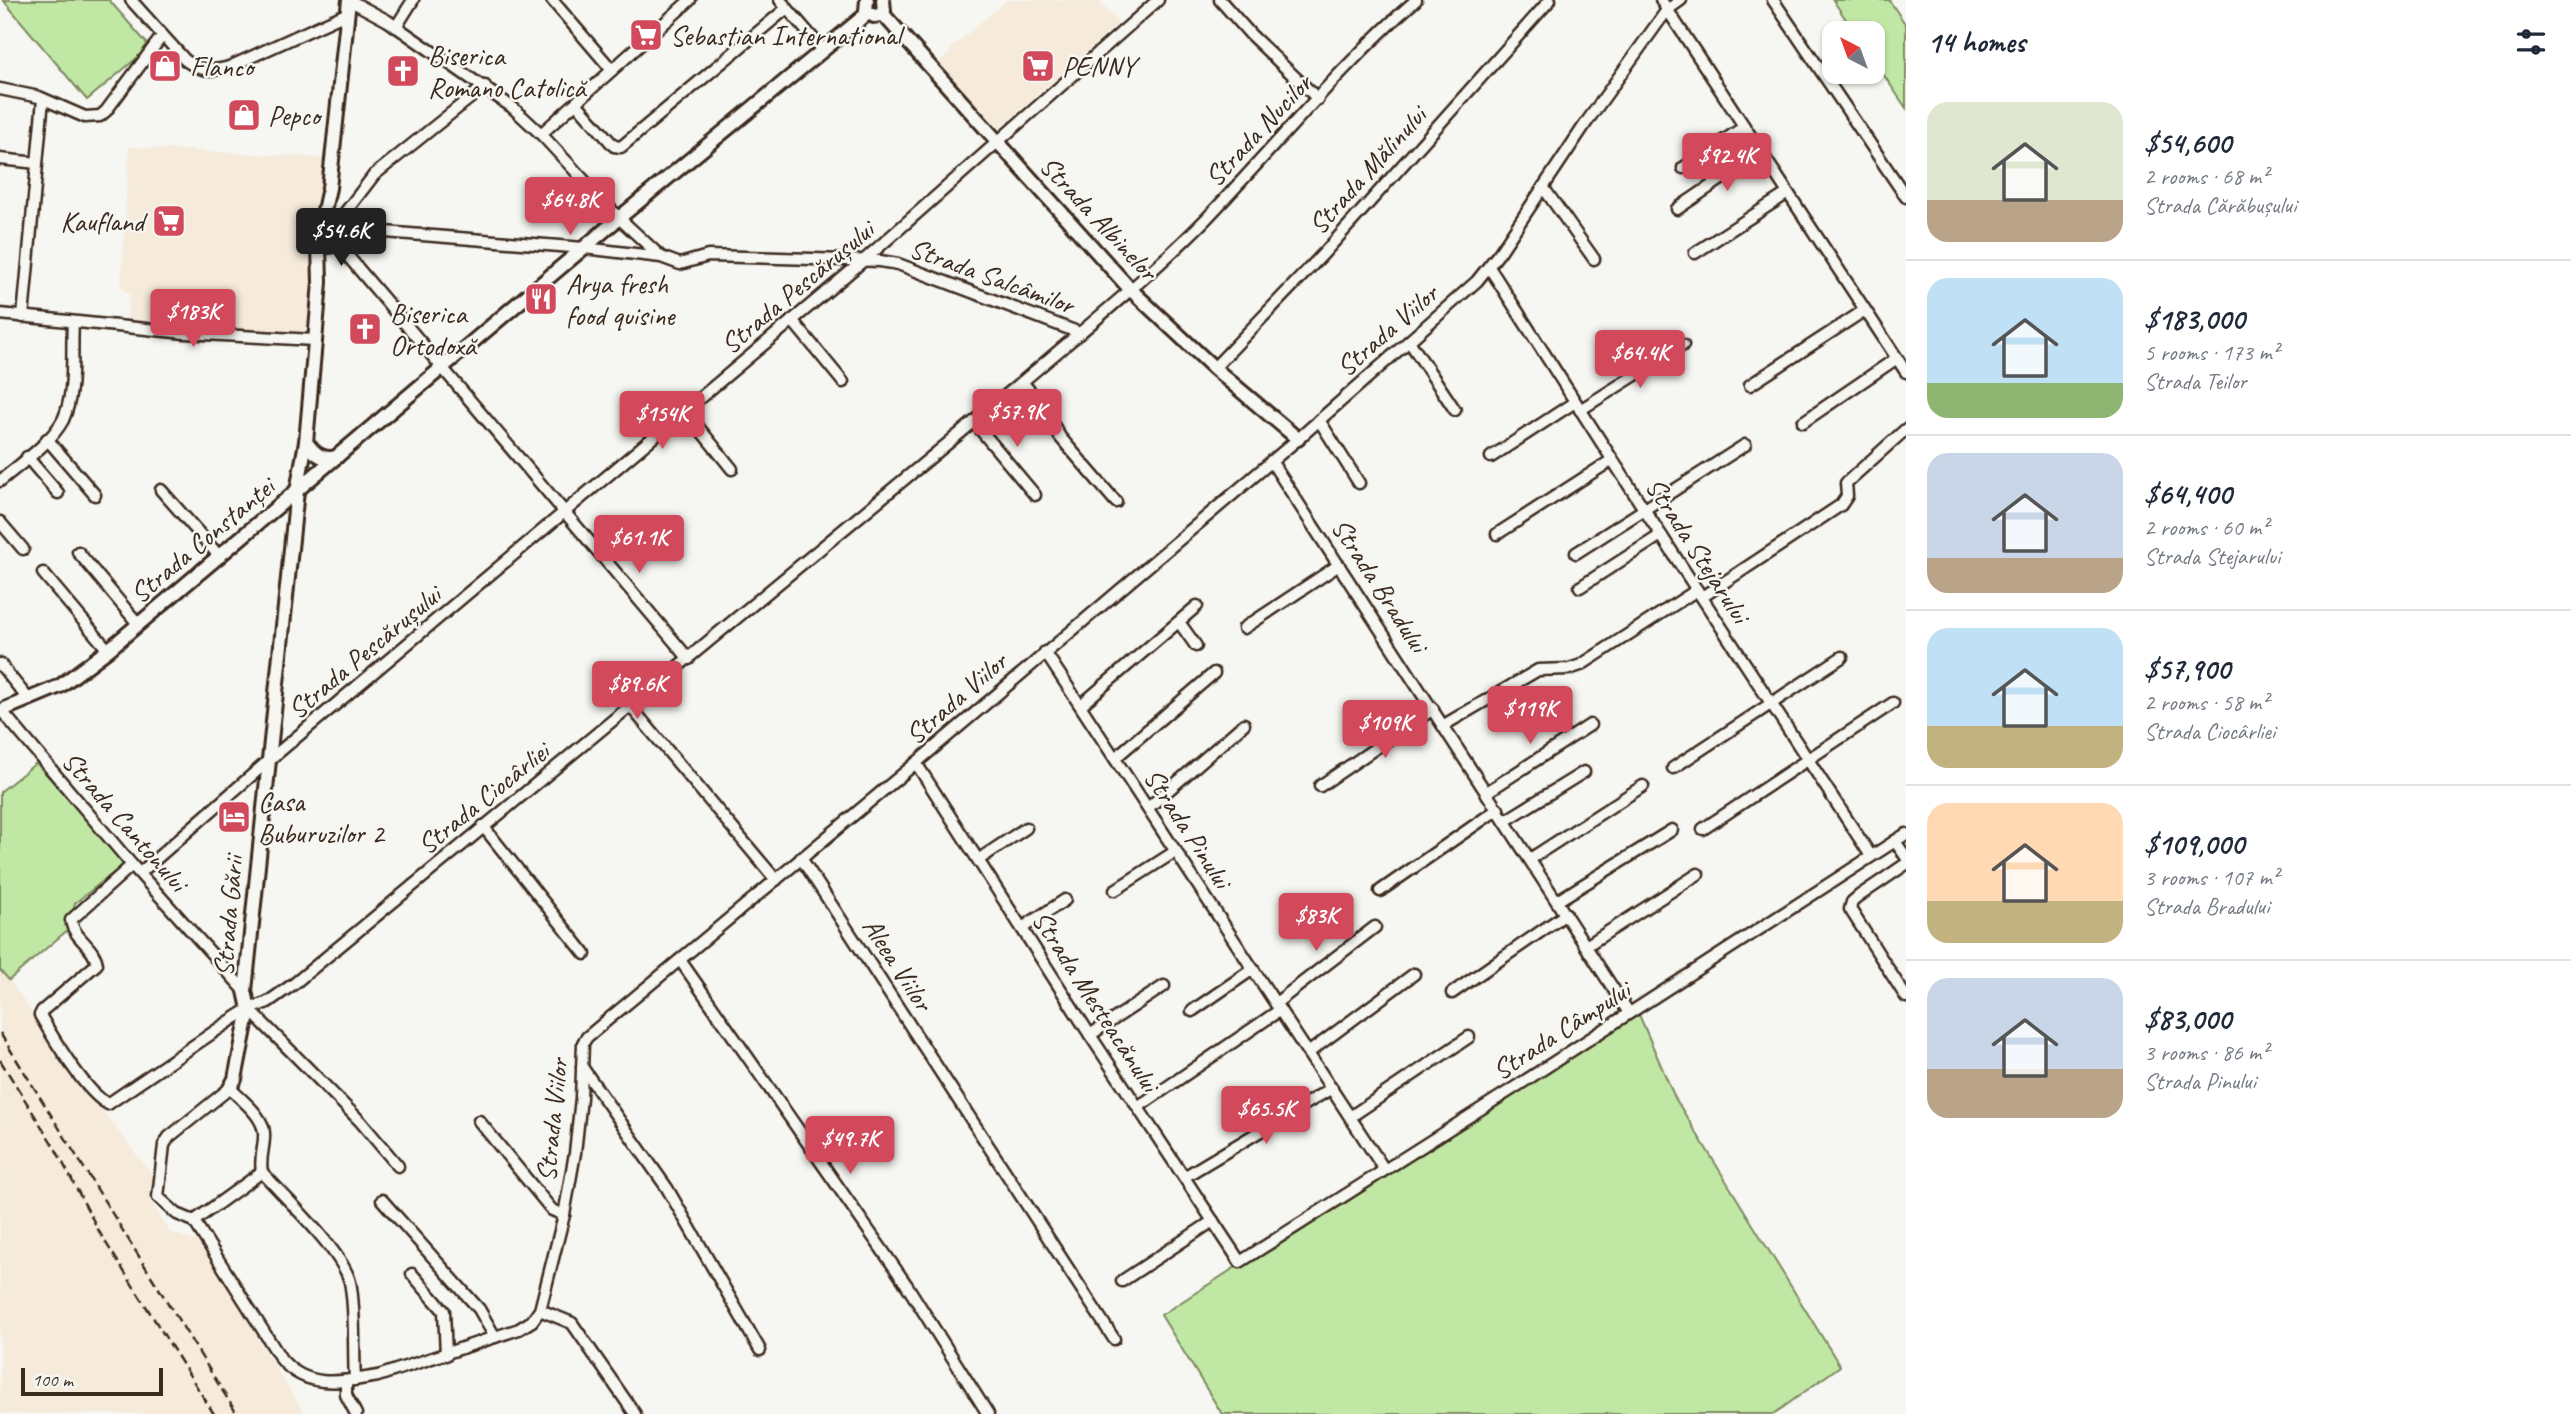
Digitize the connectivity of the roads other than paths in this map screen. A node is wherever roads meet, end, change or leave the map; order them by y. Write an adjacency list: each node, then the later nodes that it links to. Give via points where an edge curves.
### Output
1 (131, 0): 18 (street)
2 (413, 0): 17 (street)
3 (552, 0): 20 (street)
4 (1158, 0): 28 (street, Strada Pescărușului)
5 (1220, 0): 24 (street)
6 (1416, 0): 24 (street, Strada Nucilor)
7 (1550, 0): 57 (street, Strada Mălinului, via 1324,253)
8 (1661, 0): 16 (street)
9 (1681, 0): 16 (street, Strada Viilor)
10 (1773, 0): 35 (street)
11 (686, 1): 20 (street)
12 (784, 4): 19 (street); 25 (street, via 621,147 614,146)
13 (349, 6): 17 (street, via 376,13); 18 (street, via 216,71 195,67); 38 (street, via 329,188)
14 (883, 6): 15 (street, via 877,16); 28 (street, Strada Albinelor)
15 (867, 7): 19 (street)
16 (1667, 10): 26 (street); 33 (street, Strada Viilor)
17 (396, 27): 21 (street)
18 (162, 36): 23 (street, via 100,116 85,117)
19 (823, 50): 37 (street)
20 (612, 71): 25 (street)
21 (485, 86): 27 (street); 38 (street, via 374,175)
22 (0, 89): 23 (street)
23 (43, 99): 31 (street)
24 (1318, 99): 45 (street, Strada Nucilor, via 1204,221)
25 (576, 103): 27 (street)
26 (1744, 127): 29 (street); 32 (street)
27 (541, 134): 37 (street)
28 (998, 144): 43 (street, Strada Pescărușului); 45 (street, Strada Albinelor)
29 (1760, 152): 34 (street); 36 (street)
30 (0, 159): 31 (street)
31 (37, 163): 48 (street)
32 (1683, 168)
33 (1543, 187): 42 (street); 44 (street, Strada Viilor)
34 (1788, 193): 40 (street); 46 (street)
35 (1906, 197)
36 (1677, 209)
37 (619, 218): 39 (street); 41 (street)
38 (330, 234): 39 (street); 52 (street, Strada Constanței); 56 (street)
39 (584, 248): 41 (street); 56 (street)
40 (1695, 253)
41 (660, 257): 43 (street, Strada Salcâmilor, via 680,264 708,256)
42 (1594, 259)
43 (863, 261): 49 (street, Strada Pescărușului); 51 (street, Strada Salcâmilor, via 898,264)
44 (1489, 267): 53 (street, Strada Viilor); 62 (street, Strada Stejarului)
45 (1130, 289): 51 (street, Strada Ciocârliei); 57 (street, Strada Albinelor)
46 (1865, 310): 55 (street); 61 (street)
47 (0, 314): 48 (street)
48 (23, 317): 50 (street)
49 (792, 320): 59 (street); 64 (street, Strada Pescărușului)
50 (73, 323): 52 (street); 69 (street, via 68,404 58,428)
51 (1080, 333): 60 (street, Strada Ciocârliei)
52 (314, 340): 71 (street, Strada Constanței)
53 (1409, 341): 63 (street); 65 (street, Strada Viilor)
54 (1683, 345): 62 (street)
55 (1897, 358): 58 (street); 67 (street)
56 (444, 368): 74 (street); 88 (street)
57 (1214, 368): 70 (street, Strada Albinelor)
58 (1906, 372)
59 (844, 382)
60 (1022, 382): 66 (street, Strada Ciocârliei); 86 (street, via 1060,437)
61 (1750, 385)
62 (1577, 406): 75 (street); 76 (street, Strada Stejarului)
63 (1455, 410)
64 (685, 412): 78 (street); 88 (street, Strada Pescărușului)
65 (1319, 420): 70 (street, Strada Viilor); 80 (street)
66 (974, 422): 85 (street); 108 (street, Strada Ciocârliei)
67 (1803, 422)
68 (1906, 429): 99 (street, via 1846,483 1847,496 1841,505)
69 (47, 439): 73 (street); 84 (street)
70 (1298, 439): 77 (street, Strada Viilor)
71 (306, 442): 74 (street, via 323,458); 82 (street, Strada Constanței)
72 (1745, 445): 87 (street)
73 (27, 457): 79 (street); 83 (street)
74 (337, 457): 82 (street)
75 (1491, 457)
76 (1612, 460): 87 (street, Strada Stejarului); 90 (street)
77 (1271, 461): 96 (street, Strada Bradului); 106 (street, Strada Viilor)
78 (732, 469)
79 (0, 481)
80 (1359, 484)
81 (161, 490): 95 (street)
82 (297, 491): 95 (street, Strada Constanței); 123 (street, Strada Gării)
83 (58, 493)
84 (95, 495)
85 (1035, 495)
86 (1116, 502)
87 (1644, 509): 91 (street, Strada Stejarului); 94 (street)
88 (566, 512): 108 (street); 123 (street, Strada Pescărușului)
89 (0, 522): 92 (street)
90 (1497, 534)
91 (1661, 535): 98 (street); 99 (street, Strada Stejarului)
92 (23, 549)
93 (78, 552): 102 (street)
94 (1576, 553)
95 (220, 556): 102 (street, Strada Constanței)
96 (1339, 565): 103 (street); 116 (street, Strada Bradului)
97 (43, 573): 105 (street)
98 (1580, 587)
99 (1699, 594): 112 (street, Strada Stejarului); 119 (street, via 1581,665 1538,670)
100 (1197, 606): 101 (street)
101 (1179, 622): 104 (street); 114 (street)
102 (139, 625): 105 (street, Strada Constanței)
103 (1244, 628)
104 (1196, 646)
105 (108, 650): 111 (street, Strada Constanței, via 60,685)
106 (1045, 652): 114 (street, Strada Pinului); 124 (street, Strada Viilor)
107 (1842, 657): 112 (street)
108 (689, 659): 115 (street, Strada Ciocârliei)
109 (0, 664): 111 (street)
110 (1214, 673): 121 (street)
111 (29, 700): 117 (street, Strada Constanței)
112 (1771, 703): 122 (street, Strada Stejarului); 125 (street)
113 (1892, 703): 122 (street)
114 (1081, 705): 121 (street, Strada Pinului)
115 (631, 707): 133 (street, Strada Ciocârliei); 149 (street)
116 (1433, 709): 119 (street, Strada Bradului); 127 (street)
117 (0, 710): 145 (street, Strada Cantonului)
118 (1244, 724): 130 (street)
119 (1444, 725): 129 (street, Strada Bradului)
120 (1591, 725): 129 (street)
121 (1115, 758): 130 (street, Strada Pinului)
122 (1807, 758): 135 (street); 140 (street, Strada Stejarului)
123 (267, 762): 147 (street, Strada Pescărușului); 163 (street, Strada Gării)
124 (916, 763): 141 (street, Strada Viilor); 144 (street, Strada Mesteacănului)
125 (1673, 768)
126 (1584, 772): 132 (street)
127 (1320, 786)
128 (1643, 786): 143 (street)
129 (1486, 792): 131 (street, Strada Bradului)
130 (1148, 808): 139 (street, Strada Pinului)
131 (1498, 809): 132 (street, Strada Bradului); 151 (street)
132 (1505, 821): 143 (street, Strada Bradului)
133 (483, 826): 158 (street); 167 (street, Strada Ciocârliei, via 295,983)
134 (1026, 828): 144 (street)
135 (1703, 829)
136 (1672, 830): 153 (street)
137 (1906, 834): 138 (street, Strada Câmpului)
138 (1895, 841): 140 (street, Strada Câmpului); 142 (street)
139 (1175, 850): 150 (street); 160 (street, Strada Pinului)
140 (1871, 856): 169 (street, Strada Câmpului)
141 (801, 858): 149 (street, Strada Viilor); 192 (street, Aleea Viilor)
142 (1906, 858)
143 (1530, 859): 153 (street, Strada Bradului)
144 (978, 860): 156 (street, Strada Mesteacănului)
145 (132, 864): 147 (street, Strada Cantonului); 167 (street, Strada Ciocârliei, via 71,920 97,964 40,1015 84,1082 108,1104)
146 (1906, 864): 165 (street, via 1859,896 1850,909)
147 (140, 873): 163 (street, Strada Cantonului)
148 (1698, 874): 157 (street)
149 (776, 880): 159 (street, Strada Viilor)
150 (1115, 890)
151 (1380, 891)
152 (1065, 900): 156 (street)
153 (1557, 901): 154 (street, Strada Bradului)
154 (1566, 914): 157 (street, Strada Bradului); 164 (street)
155 (1375, 927): 166 (street)
156 (1022, 929): 170 (street, Strada Mesteacănului)
157 (1586, 946): 169 (street, Strada Bradului)
158 (585, 954)
159 (680, 960): 173 (street, Strada Viilor, via 587,1037); 198 (street, via 906,1284)
160 (1253, 969): 166 (street, Strada Pinului); 168 (street)
161 (1414, 974): 172 (street)
162 (1164, 986): 170 (street)
163 (245, 991): 167 (street, Strada Gării)
164 (1452, 993)
165 (1906, 997)
166 (1278, 1007): 172 (street, Strada Pinului); 176 (street)
167 (249, 1009): 174 (street, Strada Gării); 179 (street)
168 (1192, 1011)
169 (1629, 1013): 180 (street, Strada Câmpului)
170 (1090, 1035): 176 (street, Strada Mesteacănului)
171 (1469, 1037): 177 (street)
172 (1308, 1053): 175 (street, Strada Pinului)
173 (582, 1067): 184 (street, Strada Viilor); 193 (street, via 667,1188)
174 (230, 1088): 181 (street, via 262,1124); 185 (street, via 164,1145 158,1197 177,1214)
175 (1332, 1088): 177 (street, Strada Pinului); 182 (street)
176 (1138, 1107): 182 (street, Strada Mesteacănului)
177 (1350, 1117): 180 (street, Strada Pinului)
178 (479, 1121): 184 (street, via 552,1210)
179 (398, 1166)
180 (1384, 1169): 187 (street, Strada Câmpului)
181 (262, 1172): 185 (street); 195 (street, via 347,1273 352,1300)
182 (1184, 1177): 186 (street, Strada Mesteacănului)
183 (382, 1200): 191 (street, via 479,1309)
184 (564, 1215): 190 (street, Strada Viilor)
185 (194, 1221): 195 (street, via 291,1371 314,1381)
186 (1213, 1221): 187 (street, Strada Mesteacănului); 189 (street)
187 (1240, 1262)
188 (412, 1274): 194 (street, via 444,1311)
189 (1122, 1281)
190 (540, 1310): 191 (street, via 519,1329); 197 (street, via 572,1323)
191 (495, 1337): 194 (street)
192 (1114, 1339)
193 (760, 1350)
194 (446, 1355): 195 (street)
195 (350, 1380): 196 (street, via 346,1395)
196 (356, 1414)
197 (635, 1414)
198 (988, 1414)

